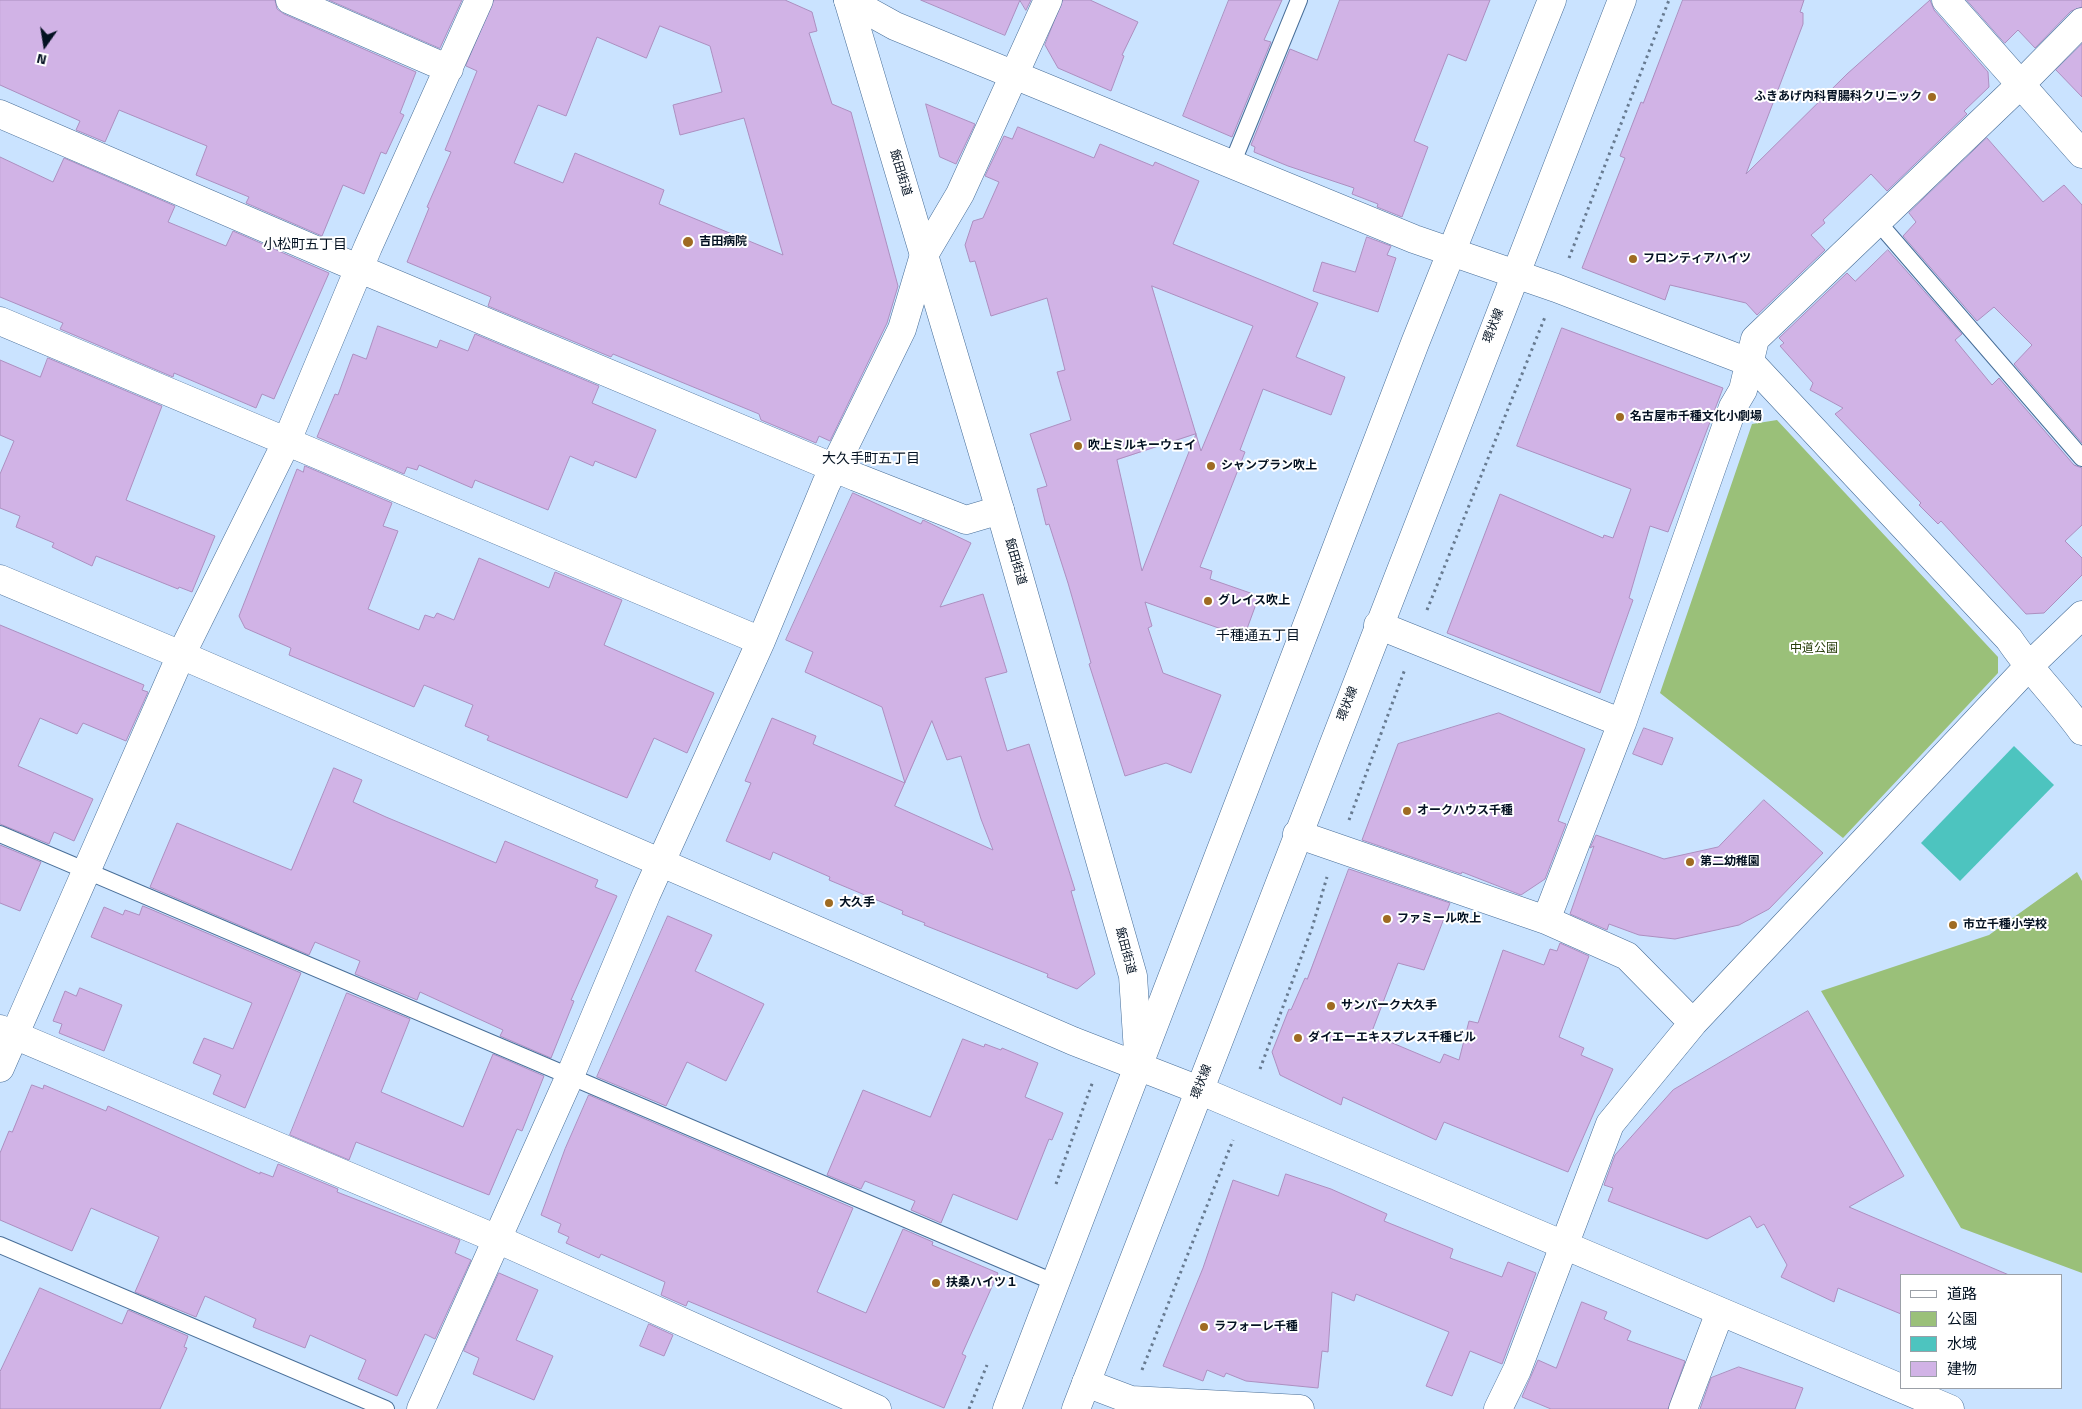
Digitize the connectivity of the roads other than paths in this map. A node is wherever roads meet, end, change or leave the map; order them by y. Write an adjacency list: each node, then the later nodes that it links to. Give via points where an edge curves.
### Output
1 (290, 0): 10 (street)
2 (479, 0): 10 (street)
3 (848, 0): 11 (street, via 895,26); 18 (street, 飯田街道)
4 (1048, 0): 11 (street)
5 (1299, 0): 15 (lane)
6 (1552, 0): 17 (street)
7 (1622, 0): 20 (street, 環状線)
8 (1946, 0): 12 (street)
9 (2082, 22): 12 (street)
10 (449, 69): 19 (street)
11 (1014, 74): 15 (street); 18 (street, via 960,194)
12 (2020, 85): 14 (street); 16 (street)
13 (0, 114): 19 (street)
14 (2082, 154)
15 (1232, 164): 17 (street)
16 (1877, 221): 22 (street, via 1755,339); 24 (lane)
17 (1450, 251): 20 (street); 42 (street)
18 (924, 255): 25 (street, via 902,330); 26 (street, 飯田街道)
19 (360, 269): 23 (street); 25 (street)
20 (1515, 274): 22 (street); 29 (street, 環状線)
21 (0, 321): 23 (street)
22 (1751, 363): 32 (street, via 2010,639); 33 (street)
23 (286, 442): 30 (street); 31 (street)
24 (2082, 458)
25 (833, 468): 26 (street, via 966,520); 30 (street)
26 (1000, 510): 42 (street, 飯田街道, via 1133,976)
27 (0, 579): 31 (street)
28 (2082, 615): 32 (street)
29 (1378, 625): 33 (street); 36 (street, 環状線)
30 (761, 641): 37 (street)
31 (181, 655): 37 (street); 38 (street)
32 (2028, 667): 34 (street); 40 (street)
33 (1622, 723): 39 (street)
34 (2082, 731)
35 (0, 834): 38 (lane)
36 (1297, 834): 39 (street); 45 (street, 環状線)
37 (661, 862): 42 (street); 44 (street)
38 (87, 871): 41 (street); 44 (lane)
39 (1546, 920): 40 (street, via 1627,956)
40 (1693, 1023): 48 (street, via 1610,1124)
41 (7, 1032): 43 (street); 46 (street)
42 (1139, 1067): 45 (street); 49 (street)
43 (0, 1068)
44 (570, 1076): 46 (street); 49 (lane)
45 (1199, 1090): 48 (street); 51 (street, 環状線)
46 (497, 1239): 55 (street); 56 (street)
47 (0, 1245): 54 (lane)
48 (1564, 1246): 50 (street); 60 (street, via 1517,1370)
49 (1056, 1283): 57 (street)
50 (1720, 1312): 52 (street); 61 (street)
51 (1086, 1384): 58 (street, 環状線); 59 (street, via 1131,1400)
52 (1900, 1388)
53 (1903, 1389): 62 (street)
54 (386, 1409)
55 (421, 1409)
56 (877, 1409)
57 (1008, 1409)
58 (1076, 1409)
59 (1300, 1409)
60 (1498, 1409)
61 (1683, 1409)
62 (1950, 1409)

